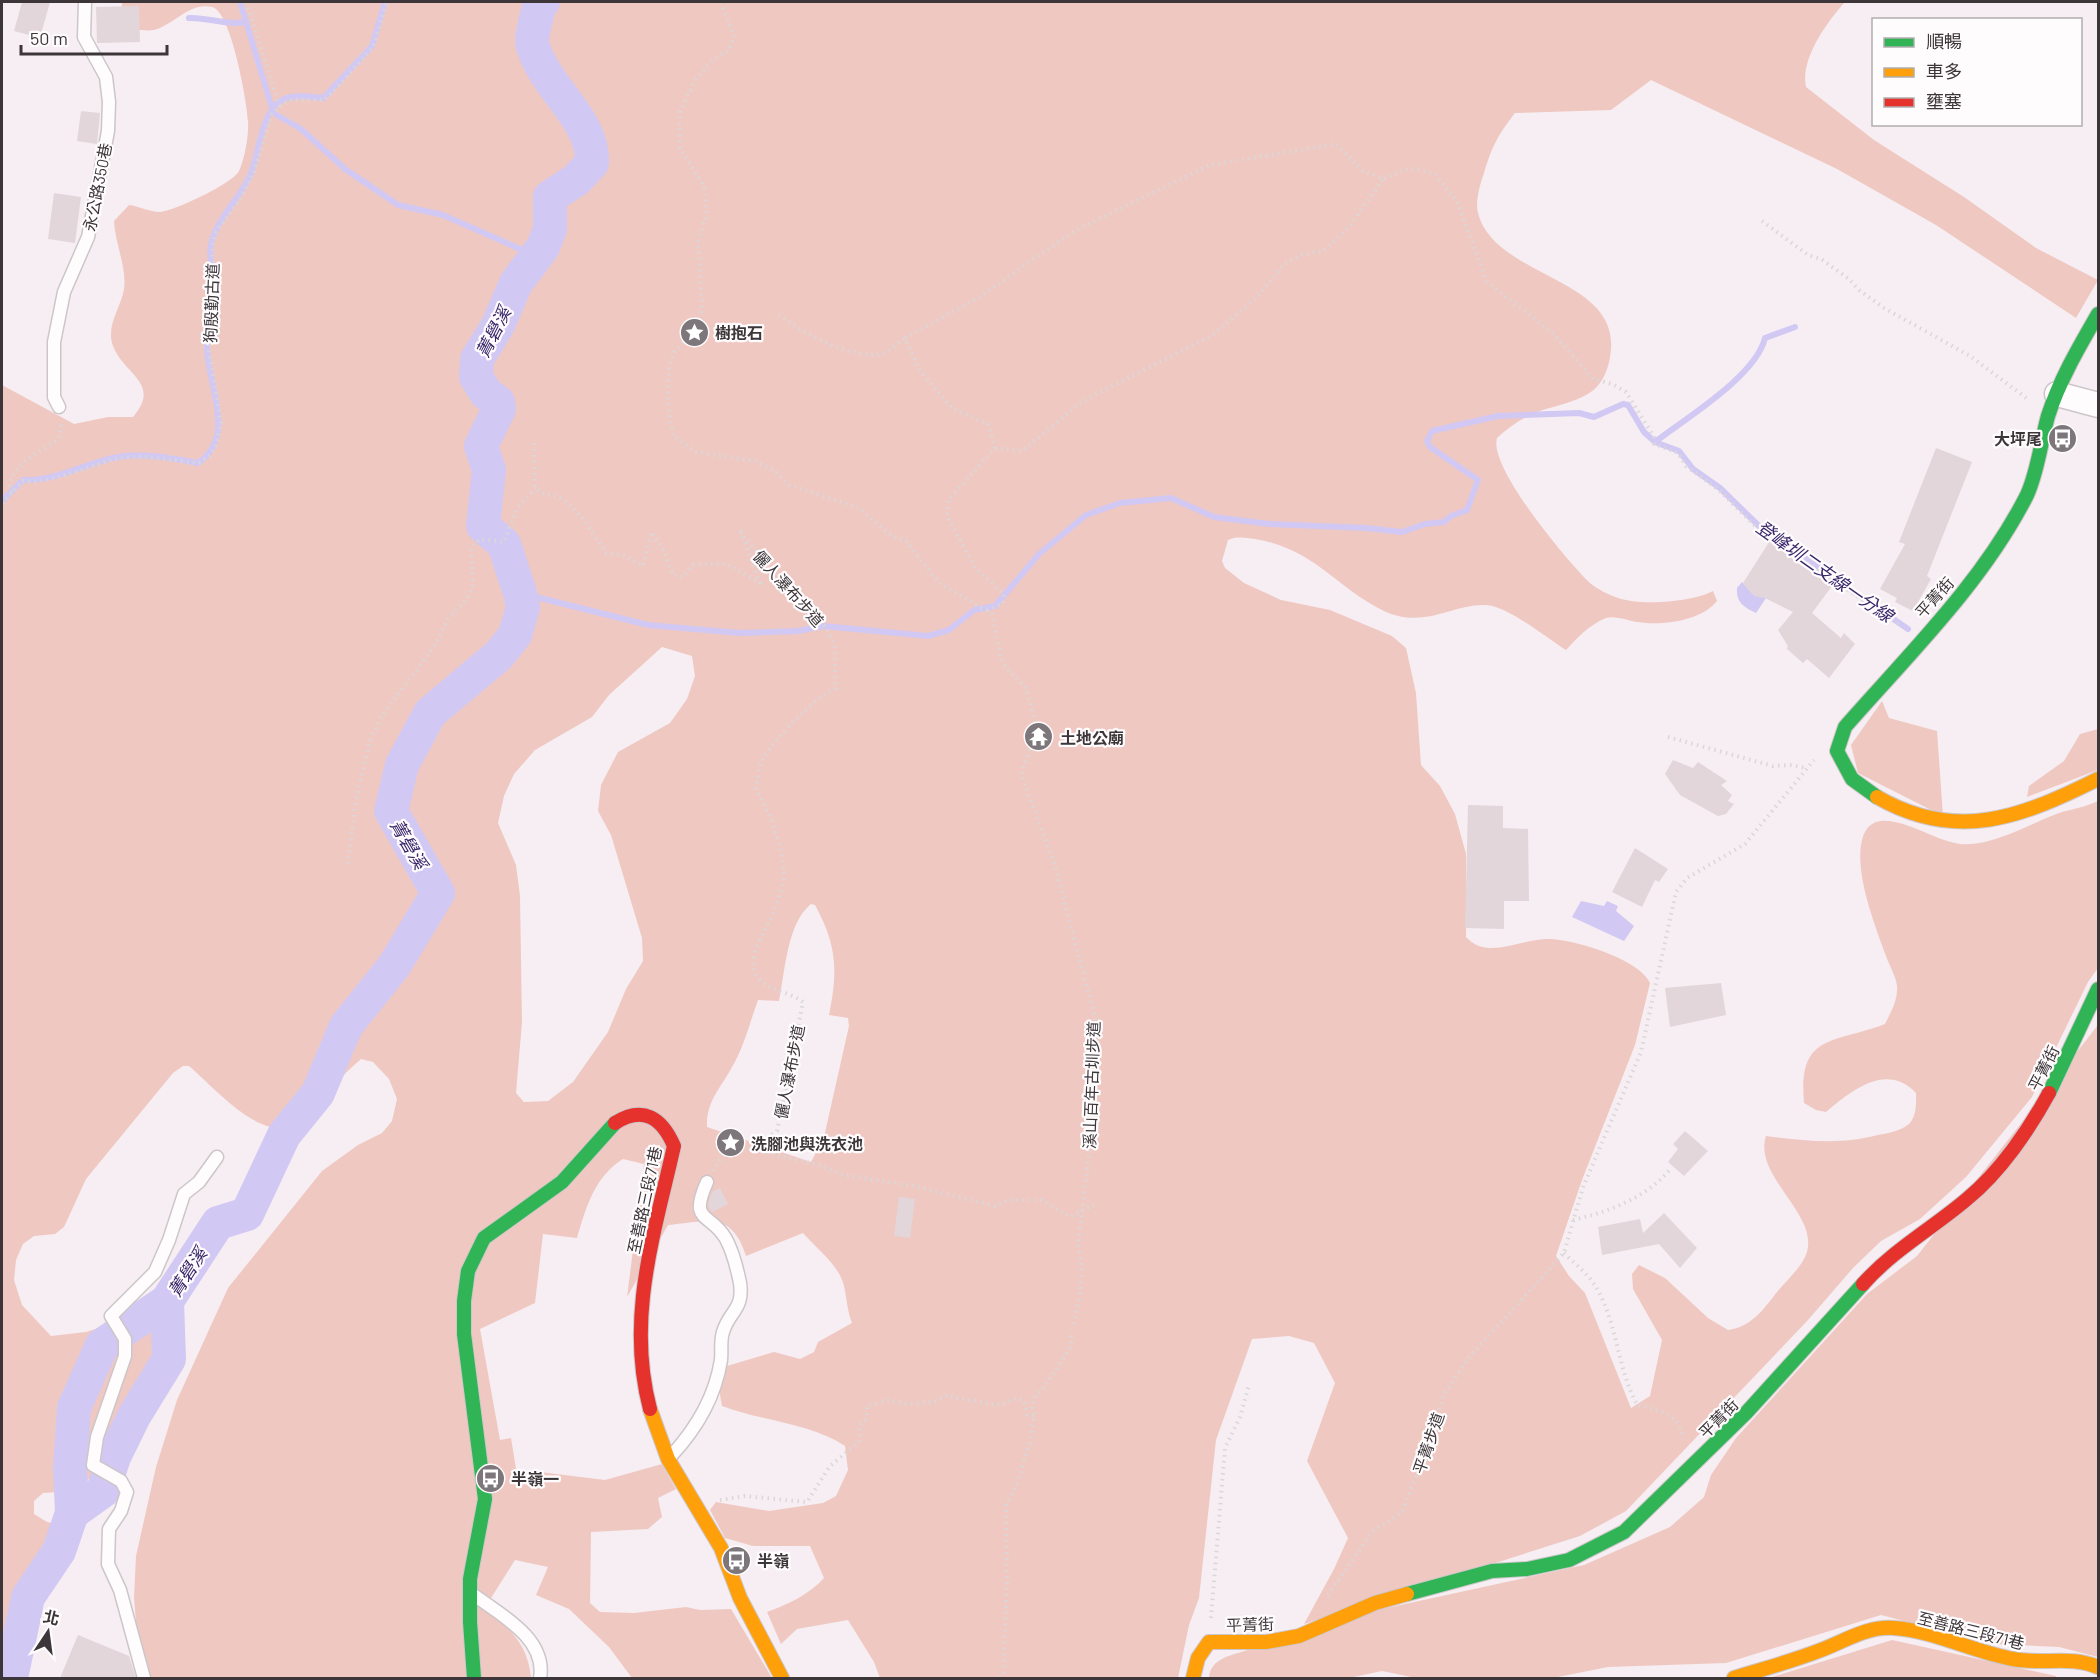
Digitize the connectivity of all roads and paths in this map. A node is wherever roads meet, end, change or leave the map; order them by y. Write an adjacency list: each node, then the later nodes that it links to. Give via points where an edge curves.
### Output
1 (85, 2): 11 (lane, 永公路350巷, via 84,37 106,76 108,131 88,237 64,292 54,342)
2 (246, 2): 5 (path)
3 (387, 2): 5 (path, via 373,47 332,93 324,100 289,100)
4 (721, 2): 19 (path, via 735,37 728,51 715,58 696,79 679,114 680,148 704,186 707,215 698,238 702,310 690,336 674,352 669,368 673,436 696,452 755,461 775,471 789,485 859,508 889,534 906,541 939,583)
5 (279, 105): 17 (path, 狗殷勤古道, via 267,126 254,172 240,200 216,232 212,246 209,350 221,423 210,456 199,463 149,456 119,459 59,478 23,481)
6 (1383, 179): 10 (path, via 1362,171 1336,144 1210,165 1074,231 978,297); 15 (path, via 1349,227 1323,251 1303,254 1284,264 1257,297 1213,335 1083,401 1022,451); 20 (path, via 1409,168 1434,173 1457,201 1487,282 1555,335 1593,379 1626,392 1654,437 1654,444 1678,453 1686,466 1719,490 1758,529)
7 (1762, 221): 12 (path, via 1808,255 1821,259 1884,308)
8 (2098, 314): 12 (street, 平菁街, via 2080,341)
9 (779, 315): 10 (path, via 793,326 849,352 883,354)
10 (905, 338): 15 (path, via 919,369 953,409 988,424)
11 (57, 404): 17 (path, via 49,412 61,426 59,438 22,461 14,472)
12 (2053, 404): 13 (street); 20 (street, 平菁街, via 2028,492 2011,523 1970,583)
13 (2098, 405)
14 (534, 443): 16 (path)
15 (995, 448): 19 (path, via 949,500 948,516 975,568 1004,594 1003,603)
16 (535, 487): 25 (path, via 517,509 504,542 480,539 471,548 473,585 468,598 448,619 434,647 382,715 370,741 360,780); 27 (path, 儷人瀑布步道, via 546,496 559,497 577,512 606,553 623,555 643,566 651,532 663,548 673,575 683,577 693,565 726,563 760,583 741,532 787,590 826,628 835,646 835,689 823,692 810,704 764,758 756,784 777,832 784,878 773,915 757,944 753,970 758,979 803,1002 777,1131)
17 (11, 491): 18 (path, 狗殷勤古道)
18 (2, 503)
19 (987, 610): 32 (path, 溪山百年古圳步道, via 992,614 1002,663 1026,688 1037,728 1022,774 1054,863 1095,1017 1090,1059 1094,1110)
20 (1919, 638): 22 (street, 平菁街, via 1845,727)
21 (1668, 737): 23 (path, via 1773,766)
22 (1836, 751): 23 (path, via 1812,761); 24 (street, via 1852,778 1901,810 1937,822 1977,824 2022,815)
23 (1806, 768): 33 (path, via 1745,844 1687,878 1676,892 1641,1052 1582,1187)
24 (2098, 779)
25 (348, 864)
26 (2098, 989): 44 (street, 平菁街, via 2048,1096 2005,1159 1970,1198 1880,1265 1746,1413 1624,1532 1569,1560 1492,1571 1375,1603 1299,1636 1266,1642)
27 (751, 1149): 30 (path, via 726,1150); 32 (path, via 844,1175 914,1186 995,1206 1008,1200 1041,1200 1070,1217)
28 (217, 1157): 46 (lane, via 199,1182 183,1194 155,1272 111,1316 125,1339 125,1356 97,1437 93,1465 121,1481 127,1492 109,1529 108,1564 120,1590)
29 (1671, 1168): 33 (path, via 1662,1180 1623,1205)
30 (707, 1182): 40 (lane, via 699,1204 701,1215 725,1239 736,1265 741,1303 723,1332 721,1361 708,1408)
31 (1097, 1203): 32 (path)
32 (1083, 1208): 35 (path, 溪山百年古圳步道, via 1078,1245 1082,1262 1079,1305)
33 (1574, 1220): 34 (path)
34 (1564, 1253): 39 (path, via 1596,1286 1622,1358 1628,1389 1638,1406 1655,1408 1676,1419 1683,1430); 43 (path, 平菁步道, via 1467,1360 1443,1396 1402,1512 1372,1532)
35 (1072, 1329)
36 (1071, 1335): 38 (path, via 1071,1346 1045,1387 1036,1394)
37 (1250, 1385): 44 (path, via 1226,1448)
38 (1034, 1416): 41 (path, via 1026,1415 1024,1401 1018,1398 996,1406 947,1395 934,1402 907,1404 888,1400 867,1406 859,1442 830,1466 807,1502 745,1496); 50 (path, via 1017,1486 1006,1504 1007,1596 1003,1673)
39 (1684, 1443)
40 (668, 1459): 41 (street, 至善路三段71巷); 42 (street, 至善路三段71巷, via 641,1376 639,1328 644,1283 674,1146 667,1128 655,1117 637,1112 616,1120 564,1181 479,1242 468,1273 462,1311 485,1500)
41 (696, 1505): 49 (street, 至善路三段71巷, via 721,1548 740,1598)
42 (470, 1592): 47 (street, 至善路三段71巷); 48 (lane, via 522,1630 536,1653 542,1670)
43 (1326, 1598)
44 (1209, 1642): 51 (street, via 1198,1658)
45 (2098, 1667): 52 (street, 至善路三段71巷, via 2079,1659 2036,1662 1985,1654 1938,1636 1893,1628 1855,1634 1822,1650)
46 (144, 1678)
47 (474, 1678)
48 (540, 1678)
49 (782, 1678)
50 (999, 1678)
51 (1193, 1678)
52 (1734, 1678)

